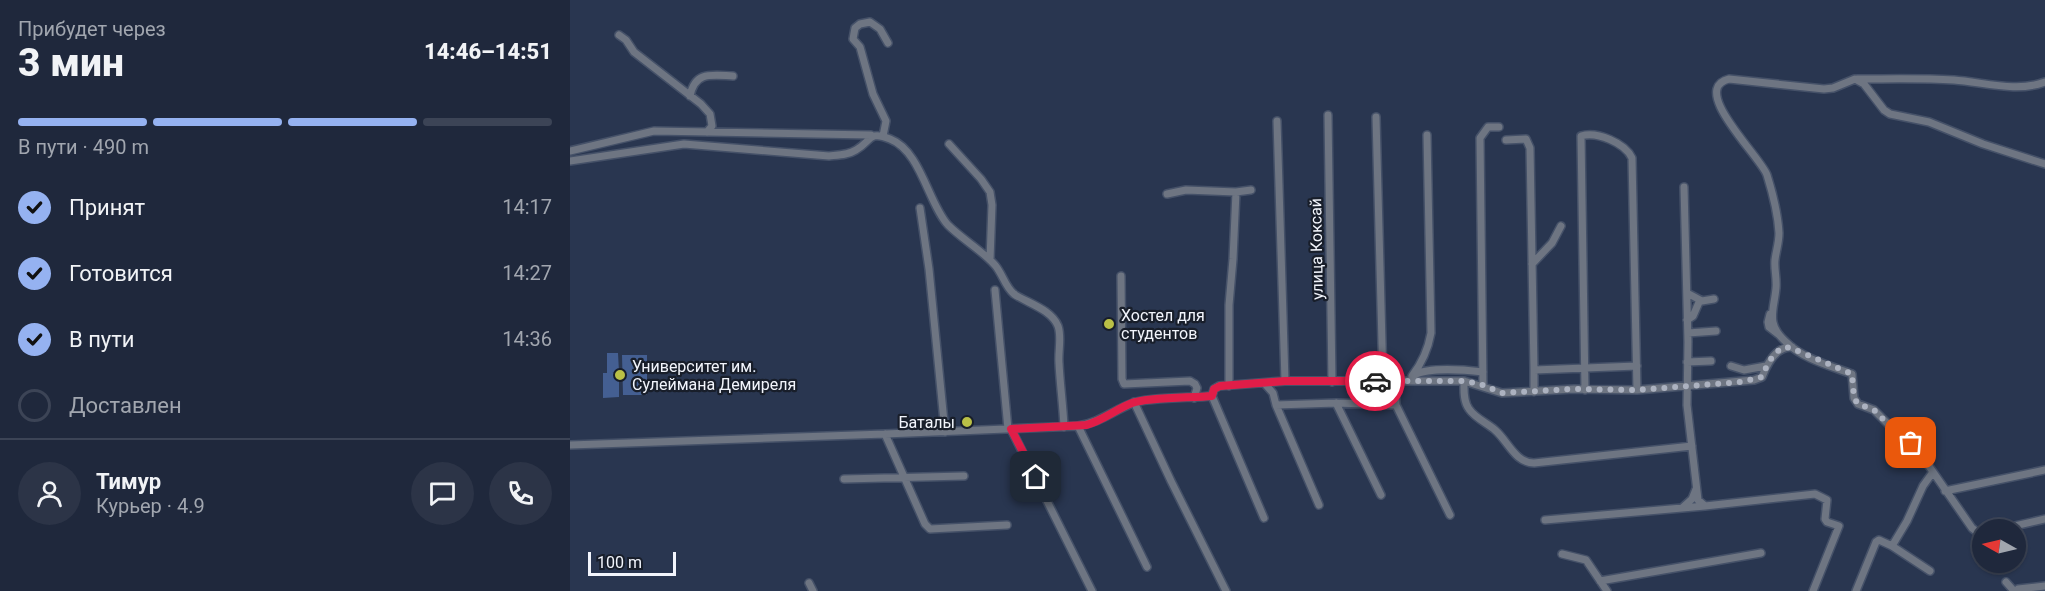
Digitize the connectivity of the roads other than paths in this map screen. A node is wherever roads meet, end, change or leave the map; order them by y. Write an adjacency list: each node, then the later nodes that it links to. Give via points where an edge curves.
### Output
1 (619, 35): 6 (street, via 634,52)
2 (888, 43): 15 (street, via 880,29 870,22 860,24 853,34 886,121)
3 (733, 76): 6 (street, via 702,77 695,81)
4 (1855, 79): 5 (street, via 1953,80 2019,86); 23 (street, via 1890,114 1929,122); 42 (street, via 1833,88 1729,79 1716,88 1719,104 1766,173 1779,234 1771,318)
5 (2045, 82)
6 (690, 96): 12 (street, via 710,114 712,126)
7 (1328, 115): 56 (street, улица Коксай)
8 (1376, 117): 53 (street)
9 (1277, 121): 52 (street)
10 (1498, 127): 50 (street, via 1488,127 1480,138)
11 (698, 132): 12 (street); 17 (street, via 654,131); 19 (street)
12 (707, 132): 13 (street)
13 (871, 135): 15 (street); 19 (street, via 857,150 830,156)
14 (1426, 135): 51 (street, via 1431,333 1424,357)
15 (883, 136): 32 (street, via 902,147 917,167 948,225)
16 (1506, 140): 30 (street, via 1526,139 1530,148)
17 (602, 144): 20 (street); 21 (street)
18 (949, 144): 32 (street, via 990,192)
19 (675, 145): 21 (street)
20 (570, 151)
21 (578, 159): 22 (street)
22 (570, 160)
23 (2045, 164)
24 (1684, 187): 36 (street)
25 (1251, 190): 26 (street)
26 (1236, 192): 27 (street, via 1186,190); 58 (street)
27 (1167, 194)
28 (920, 208): 73 (street)
29 (1561, 226): 31 (street)
30 (1532, 245): 31 (street); 33 (street)
31 (1550, 245): 33 (street)
32 (990, 260): 71 (street, via 1012,293 1031,302 1057,323)
33 (1532, 264): 49 (street)
34 (1121, 276): 65 (street, via 1124,384 1190,381 1197,388)
35 (995, 290): 72 (street)
36 (1687, 293): 38 (street); 39 (street)
37 (1714, 299): 38 (street)
38 (1700, 300): 39 (street, via 1694,316)
39 (1688, 320): 41 (street)
40 (1716, 331): 41 (street)
41 (1688, 333): 44 (street)
42 (1792, 347): 47 (street, via 1782,348); 78 (street, via 1852,374 1858,404 1874,410 1915,446)
43 (1711, 361): 44 (street)
44 (1688, 362): 60 (street)
45 (1637, 366): 48 (street); 48 (street, via 1632,158 1625,148 1594,134 1581,136); 62 (street)
46 (1731, 366): 47 (street, via 1744,370)
47 (1766, 366): 60 (street, via 1765,379)
48 (1585, 368): 49 (street); 61 (street)
49 (1534, 370): 63 (street)
50 (1483, 372): 51 (street, via 1419,372); 59 (street)
51 (1410, 378): 54 (street); 55 (street)
52 (1285, 381): 56 (street); 57 (street)
53 (1383, 381): 54 (street); 56 (street)
54 (1395, 381): 69 (street)
55 (1464, 381): 59 (street); 76 (street, via 1470,410 1526,462)
56 (1332, 382)
57 (1265, 384): 58 (street); 68 (street)
58 (1229, 386): 64 (street, via 1214,389)
59 (1483, 386): 63 (street, via 1502,393)
60 (1687, 386): 62 (street); 76 (street)
61 (1585, 390): 62 (street); 63 (street)
62 (1637, 390)
63 (1534, 392)
64 (1212, 396): 65 (street); 89 (street)
65 (1194, 398): 66 (street)
66 (1134, 402): 70 (street, via 1097,422); 106 (street)
67 (1336, 403): 68 (street); 69 (street); 84 (street)
68 (1276, 405): 85 (street)
69 (1396, 405): 88 (street)
70 (1078, 426): 71 (street); 98 (street)
71 (1064, 427): 72 (street)
72 (1010, 429): 73 (street); 105 (street)
73 (945, 432): 74 (street)
74 (885, 434): 75 (street); 80 (street)
75 (570, 445)
76 (1692, 446): 82 (street)
77 (2045, 470): 83 (street)
78 (1934, 472): 83 (street); 95 (street)
79 (964, 476): 80 (street)
80 (904, 478): 81 (street); 93 (street, via 930,529)
81 (844, 479)
82 (1696, 489): 86 (street, via 1698,500); 87 (street)
83 (1945, 491): 94 (street)
84 (1381, 495)
85 (1319, 506)
86 (1705, 506): 87 (street); 108 (street, via 1815,494 1827,500 1825,519 1839,526)
87 (1682, 508): 91 (street)
88 (1450, 515)
89 (1264, 518)
90 (2045, 519): 92 (street)
91 (1545, 520)
92 (2026, 523)
93 (1007, 525)
94 (1972, 528)
95 (1892, 546): 99 (street); 109 (street, via 1876,542)
96 (1562, 554): 100 (street, via 1586,560)
97 (1761, 554): 100 (street)
98 (1147, 567)
99 (1930, 571)
100 (1600, 580): 107 (street)
101 (2006, 582): 110 (street)
102 (809, 583): 104 (street)
103 (2045, 586): 110 (street)
104 (813, 591)
105 (1092, 591)
106 (1226, 591)
107 (1607, 591)
108 (1813, 591)
109 (1856, 591)
110 (2015, 591)

